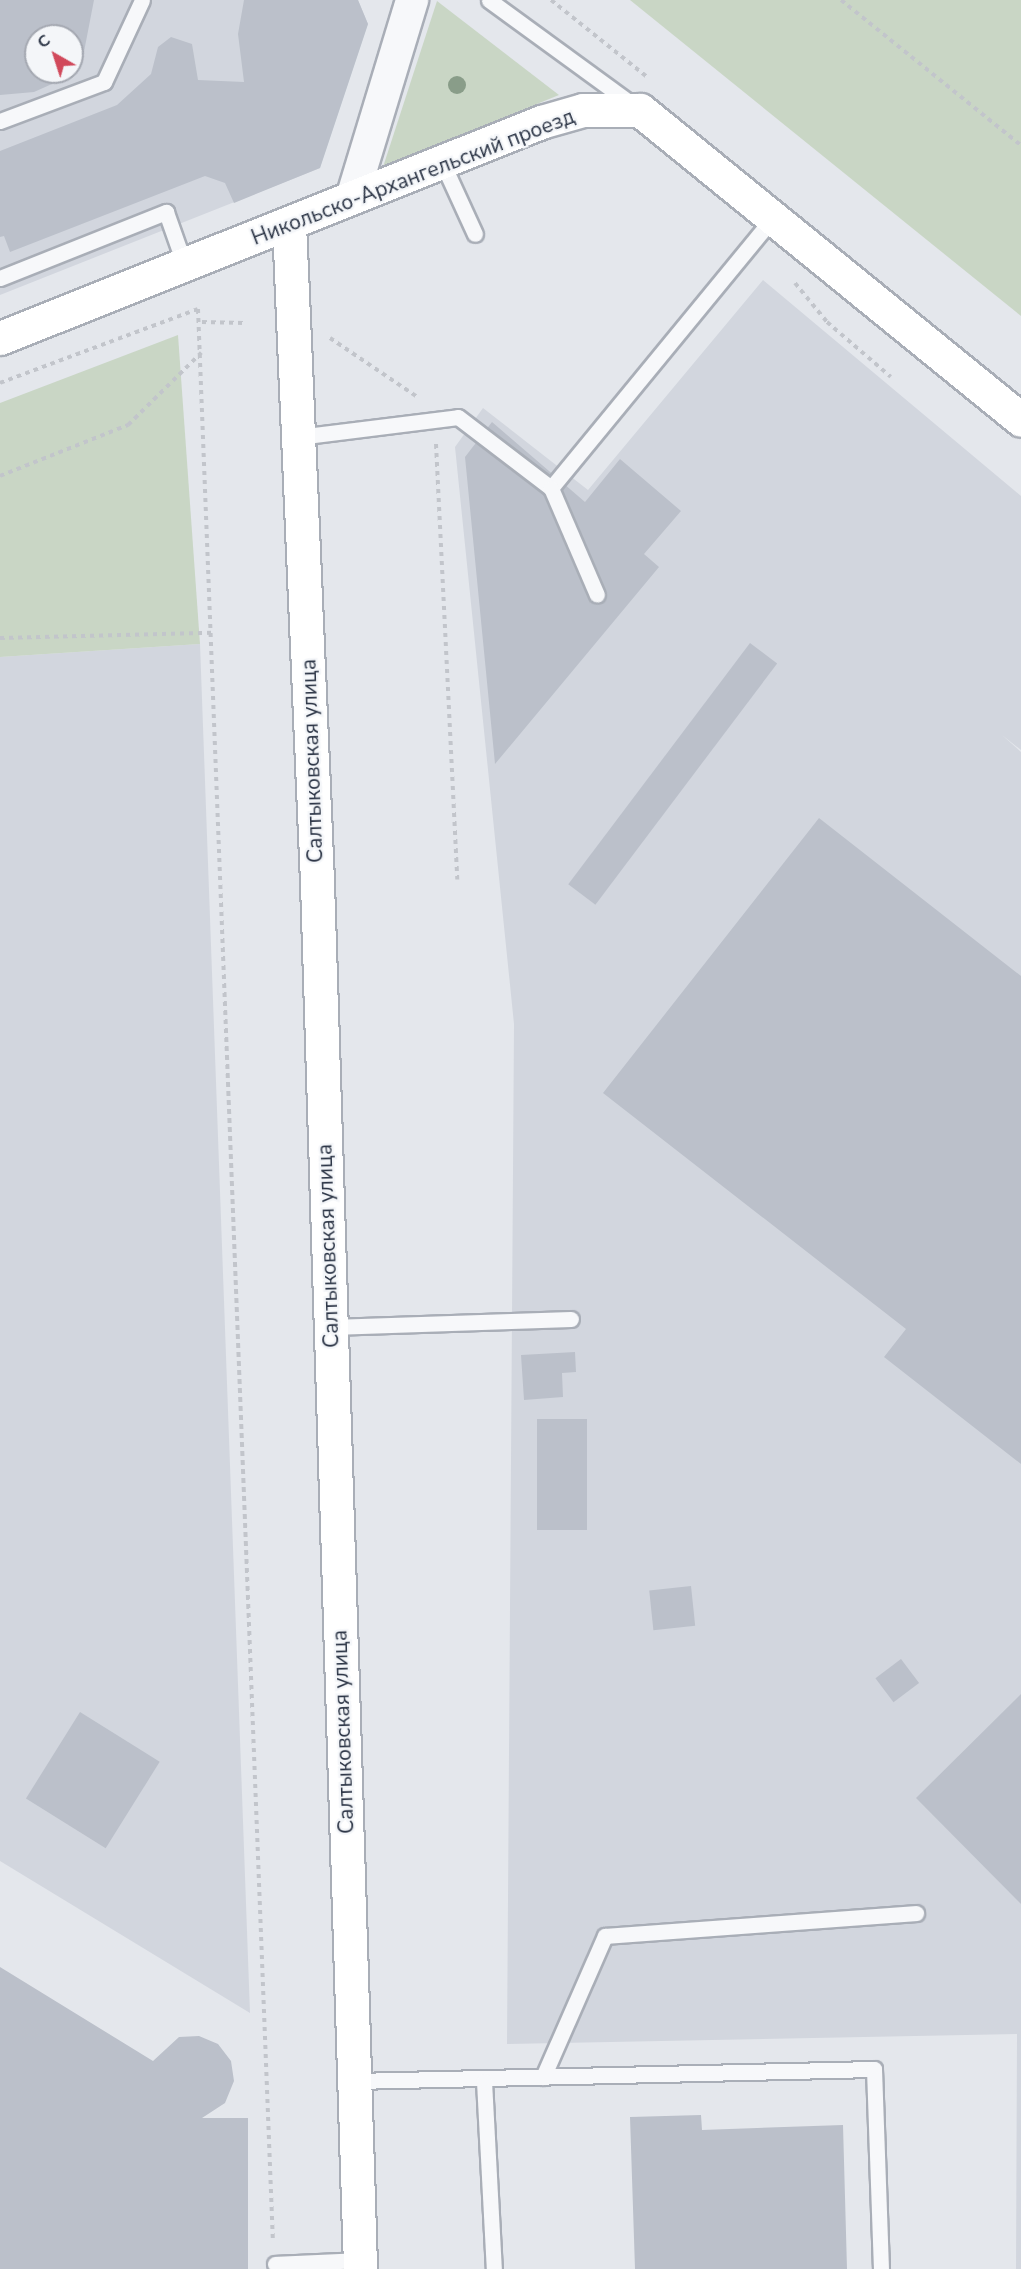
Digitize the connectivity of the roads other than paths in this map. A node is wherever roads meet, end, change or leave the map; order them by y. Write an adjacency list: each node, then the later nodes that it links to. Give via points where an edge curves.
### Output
1 (142, 0): 5 (lane, via 104,82)
2 (412, 0): 7 (street)
3 (489, 0): 4 (lane)
4 (640, 110): 6 (street, Никольско-Архангельский проезд, via 583,110); 9 (street)
5 (0, 122)
6 (442, 162): 7 (street, Никольско-Архангельский проезд); 10 (lane)
7 (352, 198): 8 (street, Никольско-Архангельский проезд)
8 (289, 224): 11 (street, Никольско-Архангельский проезд); 15 (street, Салтыковская улица)
9 (762, 231): 14 (street); 16 (lane)
10 (475, 234)
11 (185, 266): 12 (lane, via 166,212); 13 (street, Никольско-Архангельский проезд)
12 (0, 278)
13 (0, 338)
14 (1021, 420)
15 (298, 436): 16 (lane, via 458,417); 19 (street, Салтыковская улица)
16 (551, 488): 17 (lane)
17 (597, 595)
18 (570, 1318): 19 (lane)
19 (331, 1327): 22 (street, Салтыковская улица)
20 (916, 1913): 21 (lane, via 604,1936)
21 (543, 2077): 23 (lane); 27 (lane, via 874,2069)
22 (354, 2081): 23 (lane); 25 (street, Салтыковская улица)
23 (484, 2081): 26 (lane)
24 (274, 2264): 25 (lane)
25 (360, 2264)
26 (494, 2269)
27 (881, 2269)

